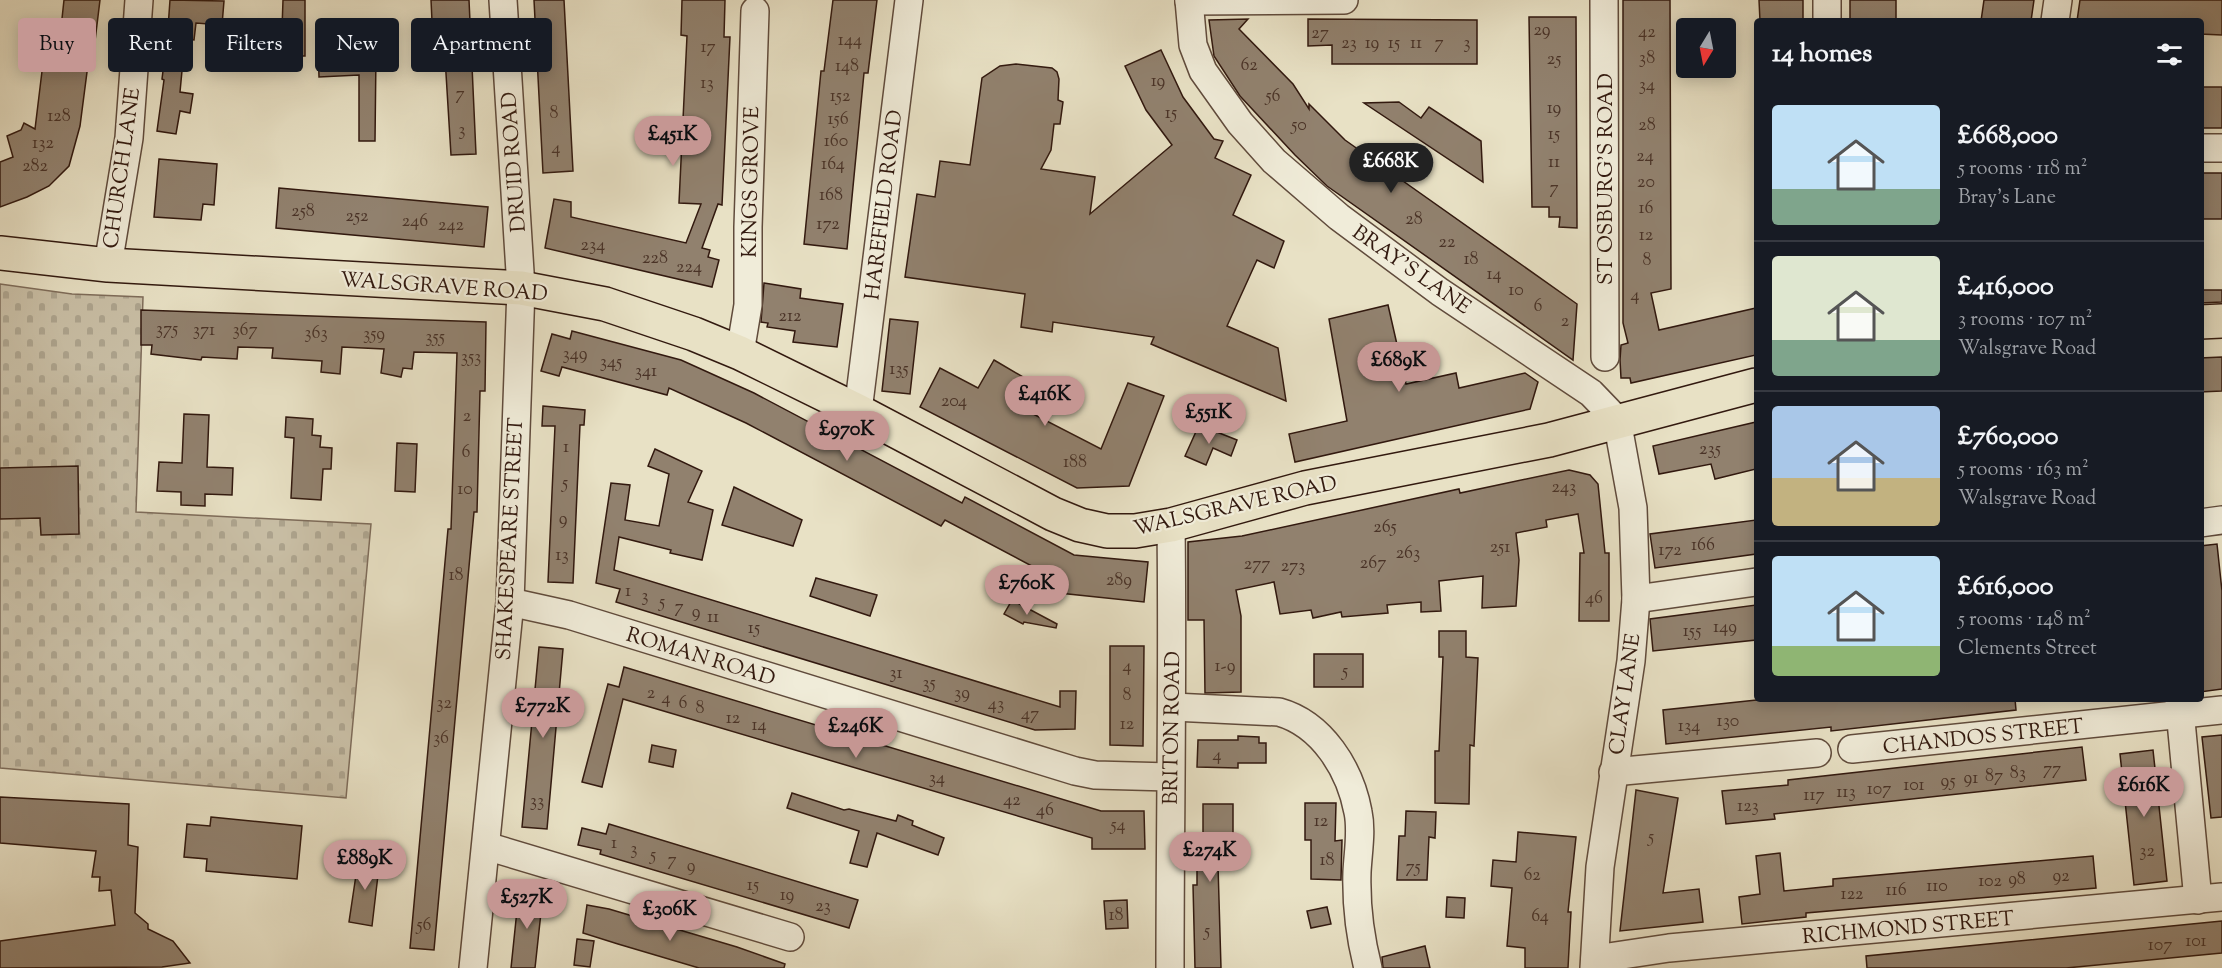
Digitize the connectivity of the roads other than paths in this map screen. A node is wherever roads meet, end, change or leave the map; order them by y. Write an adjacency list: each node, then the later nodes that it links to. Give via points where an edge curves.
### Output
1 (139, 0): 15 (street, CHURCH LANE, via 129,138)
2 (503, 0): 16 (street, DRUID ROAD)
3 (909, 0): 22 (street, HAREFIELD ROAD)
4 (1344, 0): 8 (street)
5 (1604, 0): 20 (street, ST OSBURG'S ROAD)
6 (1827, 0): 10 (street)
7 (2058, 0): 11 (street)
8 (1190, 1): 23 (street, BRAY'S LANE, via 1193,45 1203,71 1240,123 1274,161 1339,218 1440,292 1591,393)
9 (755, 10): 19 (street, KINGS GROVE, via 748,305)
10 (1827, 18)
11 (2055, 18)
12 (2204, 148): 13 (street)
13 (2222, 148)
14 (0, 253): 15 (highway, WALSGRAVE ROAD)
15 (108, 265): 16 (highway, WALSGRAVE ROAD)
16 (521, 288): 19 (highway, WALSGRAVE ROAD, via 626,310); 29 (street, SHAKESPEARE STREET)
17 (2222, 321): 18 (highway)
18 (2204, 322)
19 (740, 353): 22 (highway, WALSGRAVE ROAD)
20 (1605, 357)
21 (1754, 386): 23 (highway, WALSGRAVE ROAD)
22 (858, 411): 26 (highway, WALSGRAVE ROAD, via 1080,525 1124,531)
23 (1617, 420): 26 (highway, WALSGRAVE ROAD, via 1549,440 1305,488); 28 (street, CLAY LANE, via 1633,508)
24 (2222, 520): 25 (street)
25 (2204, 522)
26 (1171, 525): 30 (street, BRITON ROAD)
27 (1754, 582): 28 (street)
28 (1636, 599): 35 (street, CLAY LANE, via 1631,661)
29 (510, 602): 36 (street, ROMAN ROAD, via 569,615 1075,771); 37 (street, SHAKESPEARE STREET)
30 (1173, 707): 36 (street, BRITON ROAD); 43 (street, via 1279,712 1319,735 1337,758 1358,811 1361,939)
31 (2180, 708): 32 (street, CHANDOS STREET); 33 (street, CHANDOS STREET); 38 (street)
32 (2222, 710)
33 (1852, 749)
34 (1817, 753): 35 (street)
35 (1613, 772): 40 (street, CLAY LANE, via 1600,867)
36 (1170, 777): 42 (street, BRITON ROAD)
37 (486, 846): 39 (street); 41 (street, SHAKESPEARE STREET)
38 (2210, 898): 40 (street, RICHMOND STREET, via 1670,948)
39 (790, 937)
40 (1594, 964)
41 (472, 968)
42 (1170, 968)
43 (1368, 968)

